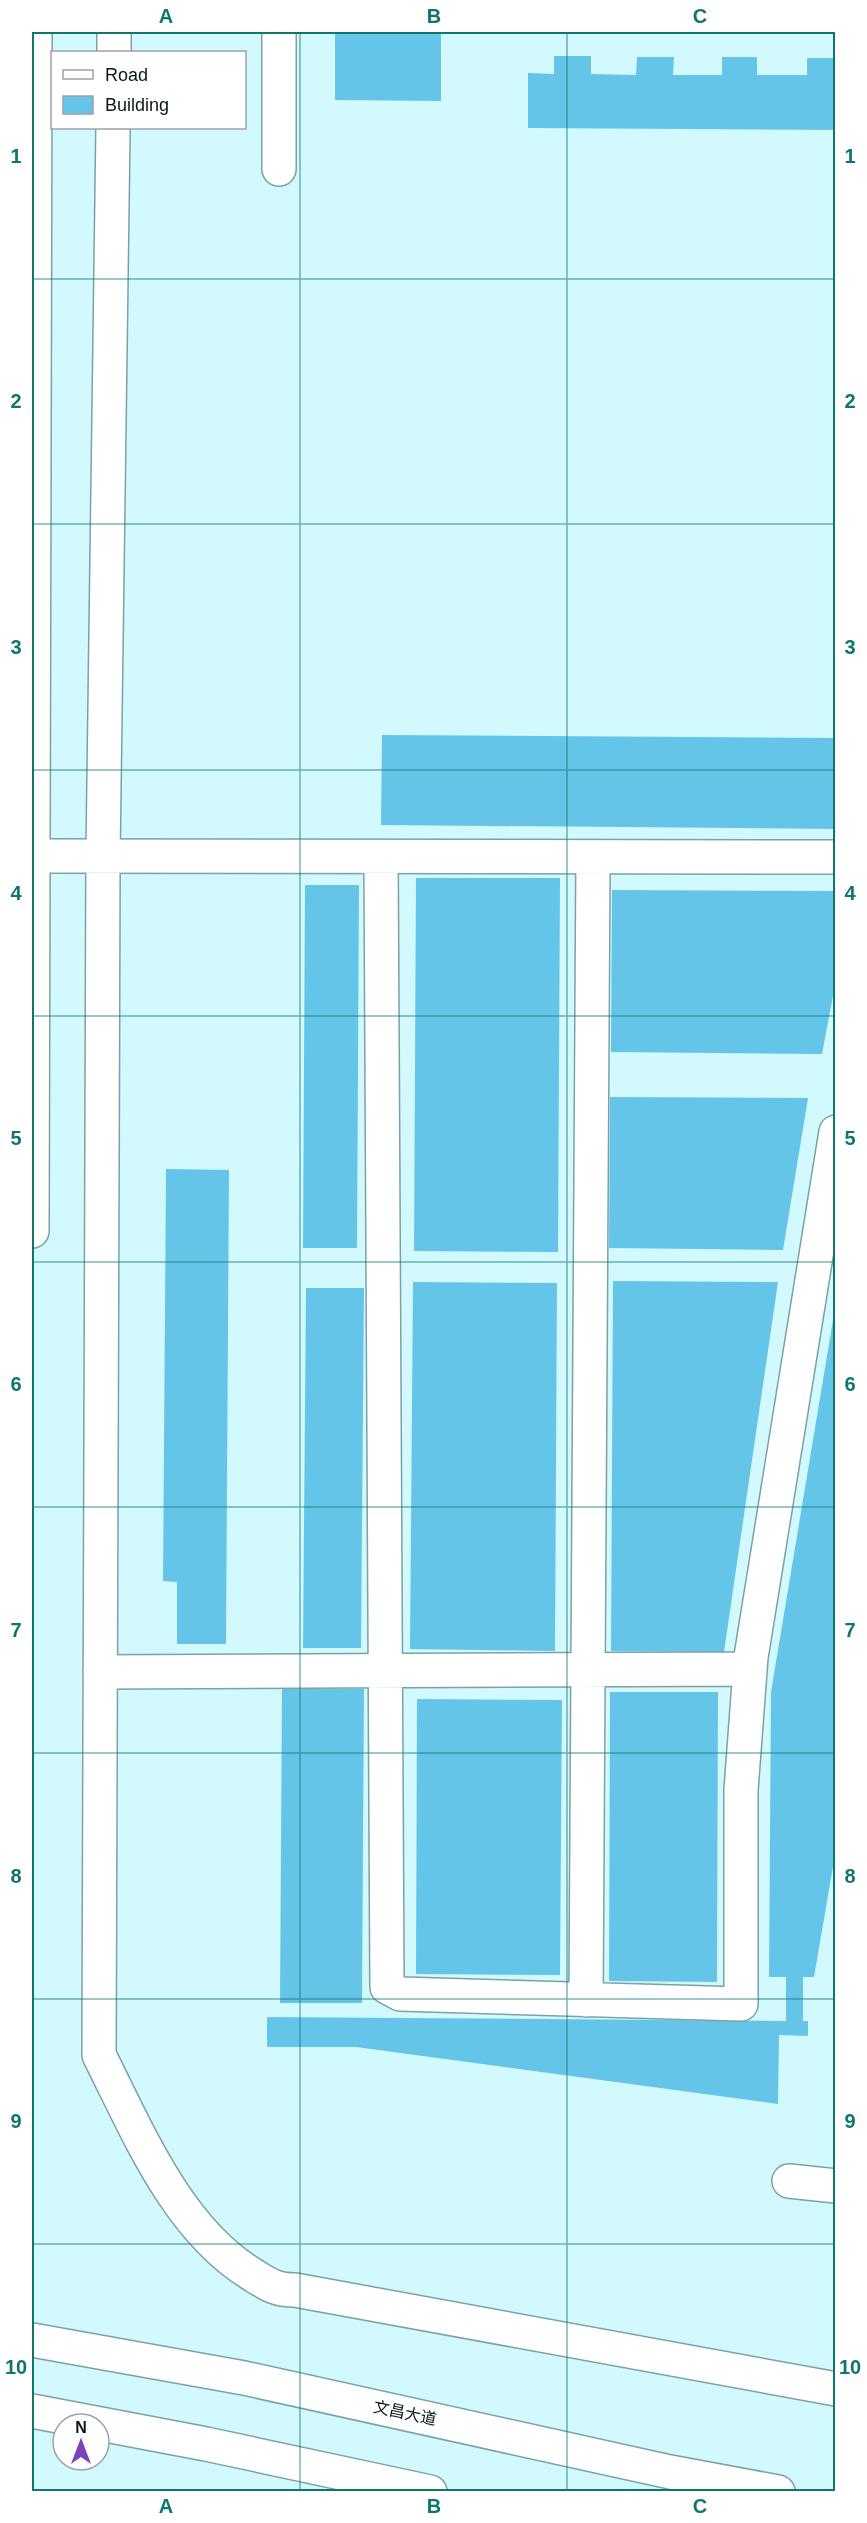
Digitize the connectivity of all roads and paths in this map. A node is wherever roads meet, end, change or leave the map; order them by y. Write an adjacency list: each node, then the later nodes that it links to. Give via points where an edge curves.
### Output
1 (34, 32): 7 (street)
2 (114, 32): 4 (street)
3 (279, 32): 6 (street)
4 (114, 51)
5 (113, 129): 8 (street)
6 (279, 169)
7 (32, 856): 8 (street); 13 (street)
8 (103, 856): 9 (street); 17 (street)
9 (381, 857): 10 (street); 16 (street)
10 (593, 857): 11 (street); 15 (street)
11 (836, 857)
12 (836, 1132): 14 (street)
13 (32, 1231)
14 (750, 1669): 15 (street); 18 (street, via 741,1790 741,2004)
15 (588, 1670): 16 (street); 18 (street)
16 (385, 1671): 17 (street); 18 (street, via 387,1987 400,1994)
17 (100, 1672): 22 (street, via 99,2055 148,2153 195,2225 238,2265 278,2290)
18 (586, 2000)
19 (789, 2181): 20 (street)
20 (836, 2186)
21 (32, 2340): 25 (street, 文昌大道, via 244,2378)
22 (836, 2389)
23 (32, 2411): 24 (street, via 206,2444)
24 (409, 2490)
25 (778, 2492)

